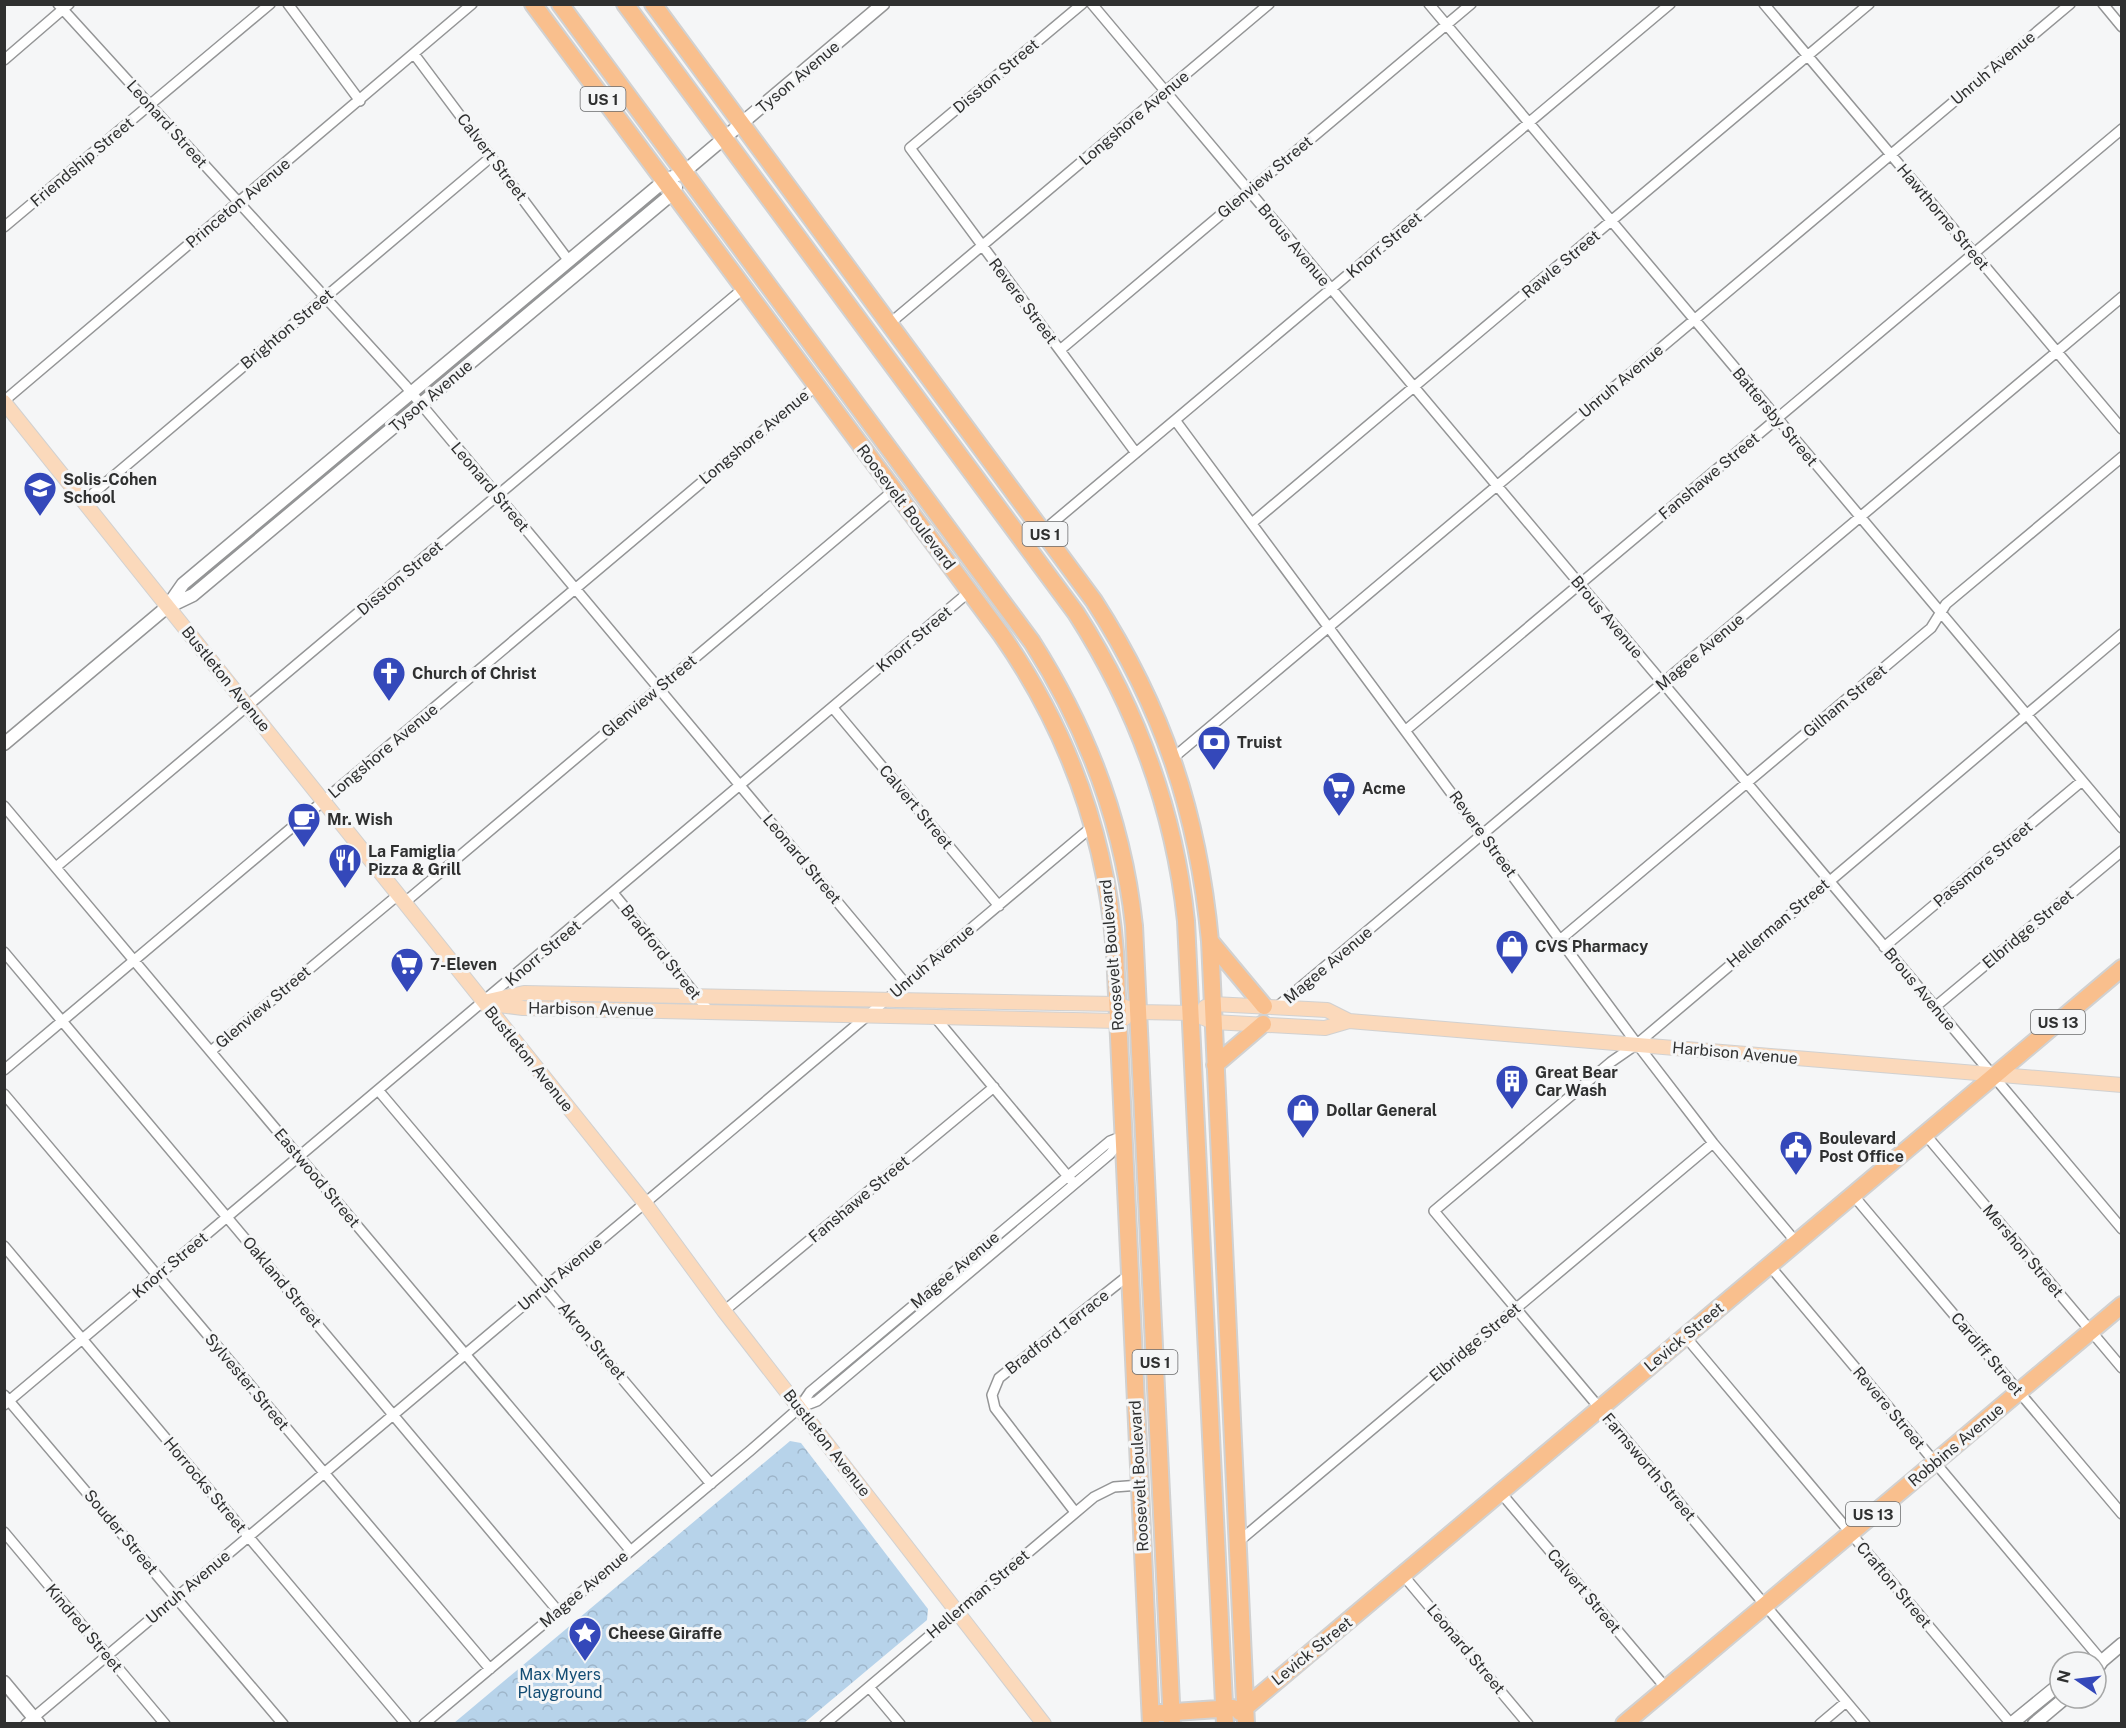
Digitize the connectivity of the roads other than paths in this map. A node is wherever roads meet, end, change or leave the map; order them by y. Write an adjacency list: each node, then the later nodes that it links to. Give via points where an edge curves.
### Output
1 (270, 4): 29 (street, Friendship Street)
2 (288, 4): 28 (street)
3 (472, 4): 23 (street, Princeton Avenue)
4 (533, 4): 38 (highway, Roosevelt Boulevard / US 1)
5 (542, 4): 26 (highway)
6 (560, 4): 26 (highway, Roosevelt Boulevard / US 1)
7 (625, 4): 33 (highway, US 1)
8 (652, 4): 31 (highway, US 1)
9 (884, 4): 31 (street, Tyson Avenue)
10 (1082, 4): 34 (street, Disston Street)
11 (1092, 4): 27 (street, Brous Avenue)
12 (1269, 4): 27 (street, Longshore Avenue)
13 (1429, 4): 21 (street, Battersby Street)
14 (1471, 4): 21 (street, Glenview Street)
15 (1670, 4): 30 (street, Knorr Street)
16 (1764, 4): 24 (street, Hawthorne Street)
17 (1869, 4): 24 (street, Rawle Street)
18 (2070, 4): 35 (street, Unruh Avenue)
19 (2103, 4): 22 (street)
20 (63, 6): 25 (street); 29 (street, Leonard Street)
21 (1446, 26): 30 (street, Battersby Street); 39 (street, Glenview Street)
22 (2121, 27)
23 (414, 54): 28 (street, Princeton Avenue); 36 (street, Calvert Street)
24 (1808, 56): 35 (street, Hawthorne Street); 41 (street, Rawle Street)
25 (4, 60)
26 (611, 73): 37 (highway, Roosevelt Boulevard / US 1)
27 (1166, 92): 39 (street, Brous Avenue); 43 (street, Longshore Avenue)
28 (360, 101): 40 (street, Princeton Avenue)
29 (149, 106): 40 (street, Leonard Street); 42 (street, Friendship Street)
30 (1528, 123): 41 (street, Battersby Street); 48 (street, Knorr Street)
31 (741, 124): 33 (street, Tyson Avenue); 53 (highway, US 1)
32 (2121, 129): 44 (street, Fanshawe Street)
33 (724, 138): 37 (street, Tyson Avenue); 118 (highway, US 1, via 1060,591 1105,660 1140,731 1171,827 1184,895)
34 (910, 148): 43 (street, Revere Street)
35 (1891, 155): 44 (street, Hawthorne Street); 52 (street, Unruh Avenue)
36 (491, 157): 45 (street, Calvert Street); 50 (street, Brighton Street)
37 (684, 172): 38 (street, Tyson Avenue); 117 (highway, Roosevelt Boulevard / US 1, via 1011,612 1059,686 1095,760 1120,840 1134,926)
38 (669, 187): 45 (street, Tyson Avenue); 47 (highway, Roosevelt Boulevard / US 1); 49 (street, Tyson Avenue)
39 (1249, 191): 48 (street, Brous Avenue); 54 (street, Glenview Street)
40 (238, 202): 50 (street, Leonard Street); 59 (street, Princeton Avenue)
41 (1612, 223): 52 (street, Battersby Street); 57 (street, Rawle Street)
42 (4, 227)
43 (982, 246): 53 (street, Longshore Avenue); 54 (street, Revere Street)
44 (1974, 253): 55 (street, Hawthorne Street); 61 (street, Fanshawe Street)
45 (569, 261): 46 (street, Tyson Avenue)
46 (543, 283): 49 (street); 58 (street, Tyson Avenue)
47 (744, 288): 56 (highway, Roosevelt Boulevard / US 1); 68 (street, Disston Street)
48 (1331, 289): 57 (street, Brous Avenue); 62 (street, Knorr Street)
49 (552, 294): 60 (street, Tyson Avenue)
50 (326, 297): 58 (street, Leonard Street); 69 (street, Brighton Street)
51 (2121, 297): 55 (street, Magee Avenue)
52 (1694, 320): 61 (street, Battersby Street); 66 (street, Unruh Avenue)
53 (889, 324): 72 (highway, US 1)
54 (1060, 350): 64 (street, Revere Street)
55 (2057, 352): 63 (street, Hawthorne Street); 70 (street, Magee Avenue)
56 (816, 386): 67 (highway, Roosevelt Boulevard / US 1); 74 (street, Longshore Avenue)
57 (1413, 387): 66 (street, Brous Avenue); 71 (street, Rawle Street)
58 (410, 392): 60 (street, Leonard Street); 76 (street, Tyson Avenue, via 183,584)
59 (4, 402): 69 (main road, Bustleton Avenue)
60 (421, 404): 68 (street, Leonard Street); 76 (street, Tyson Avenue, via 193,596)
61 (1777, 419): 70 (street, Battersby Street); 73 (street, Fanshawe Street)
62 (1175, 420): 64 (street, Knorr Street); 71 (street, Revere Street)
63 (2121, 429)
64 (1136, 453): 72 (street, Knorr Street)
65 (2121, 457): 77 (street, Gilham Street, via 1946,604)
66 (1497, 486): 73 (street, Brous Avenue); 78 (street, Unruh Avenue)
67 (894, 490): 75 (highway, Roosevelt Boulevard / US 1); 81 (street, Glenview Street)
68 (497, 496): 74 (street, Leonard Street); 82 (street, Disston Street)
69 (83, 501): 76 (main road, Bustleton Avenue)
70 (1860, 517): 77 (street, Battersby Street); 80 (street, Magee Avenue)
71 (1252, 523): 78 (street, Revere Street)
72 (1043, 531): 87 (highway, US 1, via 1124,649)
73 (1580, 585): 80 (street, Brous Avenue); 85 (street, Fanshawe Street)
74 (575, 588): 81 (street, Leonard Street); 91 (street, Longshore Avenue)
75 (969, 592): 83 (street, Knorr Street); 93 (highway, Roosevelt Boulevard / US 1, via 1041,696 1072,760)
76 (167, 607): 82 (main road, Bustleton Avenue); 86 (street, Tyson Avenue)
77 (1941, 614): 84 (street, Battersby Street); 89 (street, Gilham Street, via 1931,628)
78 (1329, 627): 85 (street, Revere Street); 87 (street, Unruh Avenue)
79 (2121, 634): 84 (street, Hellerman Street)
80 (1663, 683): 89 (street, Brous Avenue); 95 (street, Magee Avenue)
81 (659, 687): 90 (street, Leonard Street); 100 (street, Glenview Street)
82 (248, 706): 91 (main road, Bustleton Avenue); 97 (street, Disston Street)
83 (833, 708): 90 (street, Knorr Street); 101 (street, Calvert Street)
84 (2025, 715): 88 (street, Battersby Street); 98 (street, Hellerman Street)
85 (1406, 730): 95 (street, Revere Street)
86 (4, 744)
87 (1173, 758): 103 (highway, US 1, via 1197,846)
88 (2082, 781): 94 (street, Battersby Street); 104 (street, Passmore Street)
89 (1746, 783): 98 (street, Brous Avenue); 102 (street, Gilham Street)
90 (742, 786): 99 (street, Knorr Street); 108 (street, Leonard Street)
91 (324, 801): 100 (main road, Bustleton Avenue); 106 (street, Longshore Avenue)
92 (4, 806): 97 (street, Eastwood Street)
93 (1094, 825): 101 (street, Unruh Avenue); 116 (highway, Roosevelt Boulevard / US 1, via 1110,904)
94 (2121, 828)
95 (1483, 834): 102 (street, Revere Street); 113 (street, Magee Avenue)
96 (2121, 851): 114 (street, Elbridge Street)
97 (56, 867): 106 (street, Eastwood Street)
98 (1828, 880): 104 (street, Brous Avenue); 125 (street, Hellerman Street)
99 (614, 894): 109 (street, Bradford Street); 111 (street, Knorr Street)
100 (401, 899): 111 (main road, Bustleton Avenue); 126 (street, Glenview Street)
101 (999, 906): 108 (street, Unruh Avenue)
102 (1561, 939): 125 (street, Revere Street)
103 (1209, 941): 112 (highway, US 1); 113 (highway)
104 (1884, 946): 114 (street, Brous Avenue)
105 (4, 952): 122 (street, Oakland Street)
106 (135, 960): 122 (street, Longshore Avenue); 126 (street, Eastwood Street)
107 (2121, 968): 129 (highway, Levick Street / US 13)
108 (906, 984): 110 (street, Unruh Avenue)
109 (698, 998): 110 (main road, Harbison Avenue); 111 (main road, Harbison Avenue, via 524,993); 115 (street, Bradford Street)
110 (886, 1000): 116 (main road, Harbison Avenue); 119 (street, Unruh Avenue)
111 (484, 1002): 115 (main road, Harbison Avenue, via 523,1008); 132 (street, Knorr Street); 142 (main road, Bustleton Avenue)
112 (1213, 1004): 113 (main road, Harbison Avenue); 118 (main road, Harbison Avenue); 123 (highway, US 1)
113 (1271, 1006): 121 (main road, Harbison Avenue, via 1327,1010)
114 (1935, 1007): 129 (street, Brous Avenue)
115 (709, 1011): 119 (main road, Harbison Avenue)
116 (1118, 1012): 117 (main road, Harbison Avenue); 120 (main road, Harbison Avenue); 135 (highway, Roosevelt Boulevard / US 1)
117 (1139, 1012): 118 (main road, Harbison Avenue); 171 (highway, Roosevelt Boulevard / US 1)
118 (1191, 1013): 123 (main road, Harbison Avenue); 148 (highway, US 1)
119 (868, 1014): 120 (main road, Harbison Avenue); 142 (street, Unruh Avenue)
120 (934, 1016): 131 (street)
121 (1349, 1021): 124 (main road, Harbison Avenue, via 1325,1028); 125 (main road, Harbison Avenue)
122 (63, 1022): 128 (street, Longshore Avenue); 144 (street, Oakland Street)
123 (1213, 1022): 124 (main road, Harbison Avenue); 127 (highway, US 1)
124 (1263, 1024): 127 (highway)
125 (1637, 1044): 129 (main road, Harbison Avenue); 136 (street, Revere Street); 143 (street, Hellerman Street)
126 (211, 1051): 137 (street, Eastwood Street)
127 (1215, 1065): 138 (highway, US 1)
128 (4, 1070)
129 (1995, 1076): 130 (main road, Harbison Avenue); 134 (highway, Levick Street / US 13); 145 (street, Brous Avenue)
130 (2121, 1085)
131 (994, 1087): 139 (street); 157 (street, Fanshawe Street)
132 (378, 1090): 137 (street, Knorr Street); 153 (street, Akron Street)
133 (4, 1094): 151 (street, Sylvester Street)
134 (1925, 1134): 141 (highway, Levick Street / US 13); 158 (street, Mershon Street)
135 (1124, 1136): 139 (street, Magee Avenue, via 1110,1140); 140 (street, Magee Avenue, via 1110,1154); 150 (highway, Roosevelt Boulevard / US 1)
136 (1713, 1143): 146 (street, Revere Street); 156 (street, Elbridge Street)
137 (300, 1156): 144 (street, Knorr Street); 161 (street, Eastwood Street)
138 (1220, 1158): 148 (highway); 176 (highway, US 1)
139 (1068, 1176): 140 (street); 152 (street, Magee Avenue)
140 (1075, 1184): 154 (street, Magee Avenue)
141 (1853, 1195): 146 (highway, Levick Street / US 13); 164 (street, Cardiff Street)
142 (644, 1202): 153 (street, Unruh Avenue); 157 (main road, Bustleton Avenue)
143 (1434, 1211): 156 (street, Farnsworth Street)
144 (227, 1216): 151 (street, Knorr Street); 169 (street, Oakland Street)
145 (2121, 1229)
146 (1796, 1242): 149 (highway, Levick Street / US 13)
147 (4, 1246): 160 (street, Horrocks Street)
148 (1203, 1251): 168 (highway, US 1)
149 (1769, 1265): 159 (highway, Levick Street / US 13); 170 (street, Revere Street)
150 (1130, 1274): 163 (highway, Roosevelt Boulevard / US 1); 177 (street, Bradford Terrace, via 999,1378 993,1389 995,1408)
151 (158, 1276): 160 (street, Knorr Street); 172 (street, Sylvester Street)
152 (942, 1281): 154 (street); 166 (street, Magee Avenue, via 810,1392)
153 (546, 1287): 161 (street, Unruh Avenue); 173 (street, Akron Street)
154 (949, 1290): 166 (street, Magee Avenue, via 816,1401)
155 (2121, 1305): 158 (highway, Robbins Avenue / US 13)
156 (1516, 1309): 167 (street, Farnsworth Street); 182 (street, Elbridge Street)
157 (724, 1311): 166 (main road, Bustleton Avenue)
158 (2091, 1331): 162 (street, Mershon Street); 164 (highway, Robbins Avenue / US 13)
159 (1685, 1336): 167 (highway, Levick Street / US 13); 180 (street, Crafton Street)
160 (83, 1339): 165 (street, Knorr Street); 181 (street, Horrocks Street)
161 (465, 1354): 169 (street, Unruh Avenue); 183 (street, Eastwood Street)
162 (2121, 1368)
163 (1135, 1391): 171 (highway); 174 (highway, Roosevelt Boulevard / US 1)
164 (2019, 1392): 170 (highway, Robbins Avenue / US 13); 178 (street, Cardiff Street)
165 (6, 1400): 185 (street, Souder Street)
166 (800, 1408): 173 (street, Magee Avenue); 188 (main road, Bustleton Avenue)
167 (1599, 1408): 175 (highway, Levick Street / US 13); 186 (street, Farnsworth Street)
168 (1210, 1413): 176 (highway); 203 (highway, US 1)
169 (392, 1415): 172 (street, Unruh Avenue); 187 (street, Oakland Street)
170 (1935, 1462): 180 (highway, Robbins Avenue / US 13); 190 (street, Revere Street)
171 (1160, 1470): 202 (highway, Roosevelt Boulevard / US 1)
172 (323, 1473): 181 (street, Unruh Avenue); 193 (street, Sylvester Street)
173 (711, 1484): 183 (street, Magee Avenue)
174 (1140, 1485): 177 (street, Hellerman Street, via 1107,1489); 201 (highway, Roosevelt Boulevard / US 1)
175 (1501, 1493): 184 (highway, Levick Street / US 13); 196 (street, Calvert Street)
176 (1236, 1504): 182 (highway, US 1)
177 (1075, 1512): 188 (street, Hellerman Street)
178 (2121, 1514)
179 (4, 1532): 191 (street, Kindred Street)
180 (1851, 1533): 186 (highway, Robbins Avenue / US 13); 217 (street, Crafton Street)
181 (248, 1536): 185 (street, Unruh Avenue); 207 (street, Horrocks Street)
182 (1238, 1542): 199 (highway, US 1)
183 (630, 1550): 187 (street, Magee Avenue)
184 (1403, 1575): 199 (highway, Levick Street / US 13); 213 (street, Leonard Street)
185 (176, 1597): 191 (street, Unruh Avenue); 206 (street, Souder Street)
186 (1765, 1605): 196 (highway, Robbins Avenue / US 13); 198 (street, Farnsworth Street)
187 (558, 1611): 193 (street, Magee Avenue)
188 (958, 1612): 195 (street, Hellerman Street); 211 (main road, Bustleton Avenue)
189 (2121, 1644): 192 (street)
190 (2086, 1650)
191 (106, 1655): 204 (street, Unruh Avenue); 205 (street, Kindred Street)
192 (2108, 1655)
193 (490, 1669): 208 (street, Magee Avenue)
194 (4, 1682): 204 (street)
195 (868, 1687): 209 (street, Hellerman Street); 210 (street)
196 (1666, 1688): 214 (highway, Robbins Avenue / US 13)
197 (2048, 1694): 217 (street)
198 (1846, 1702): 215 (street); 216 (street, Farnsworth Street)
199 (1245, 1706): 203 (highway, Levick Street / US 13); 212 (highway, US 1)
200 (2051, 1710): 218 (street)
201 (1151, 1718): 202 (highway, Levick Street / US 13)
202 (1172, 1718): 203 (highway, Levick Street / US 13)
203 (1226, 1719)
204 (33, 1721)
205 (165, 1724)
206 (283, 1724)
207 (406, 1724)
208 (424, 1724)
209 (825, 1724)
210 (900, 1724)
211 (1044, 1724)
212 (1246, 1724)
213 (1528, 1724)
214 (1624, 1724)
215 (1820, 1724)
216 (1865, 1724)
217 (2011, 1724)
218 (2034, 1724)

